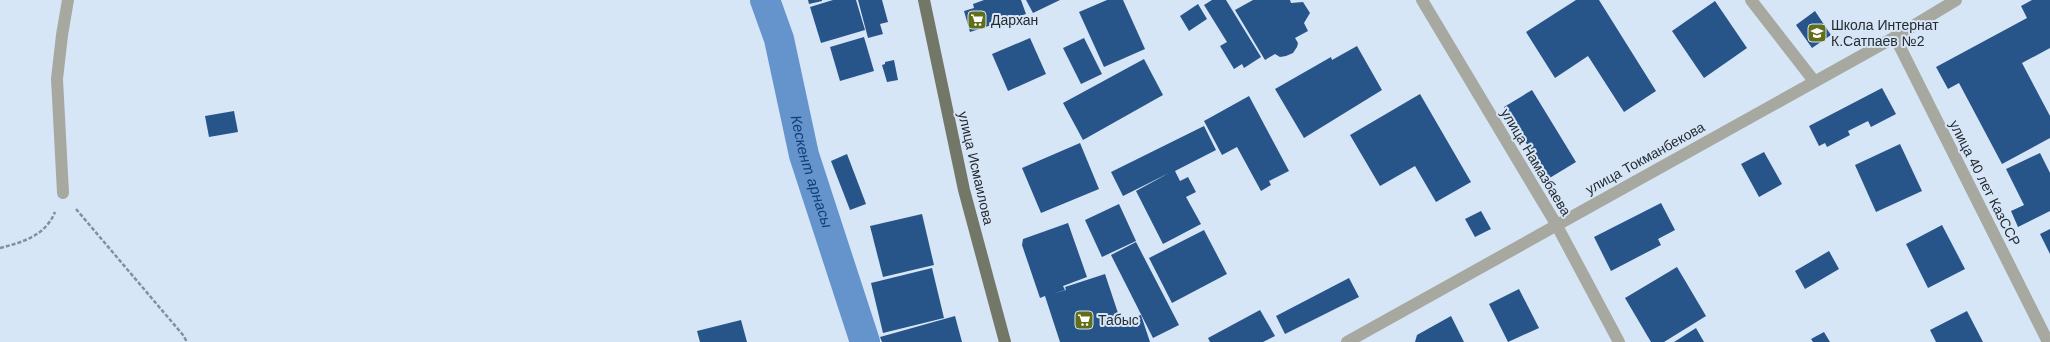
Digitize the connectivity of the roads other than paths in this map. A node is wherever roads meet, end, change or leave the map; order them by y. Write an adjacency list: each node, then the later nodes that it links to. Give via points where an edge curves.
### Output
1 (68, 0): 8 (street, via 57,79)
2 (924, 0): 10 (main road, улица Исмаилова, via 964,190)
3 (1422, 0): 9 (street, улица Намазбаева)
4 (1751, 0): 7 (street)
5 (1956, 0): 6 (street, улица Токманбекова)
6 (1895, 37): 7 (street, улица Токманбекова); 13 (street, улица 40 лет КазССР)
7 (1814, 81): 9 (street, улица Токманбекова)
8 (63, 193)
9 (1556, 224): 11 (street, улица Токманбекова); 12 (street, улица Намазбаева)
10 (1005, 342)
11 (1347, 342)
12 (1619, 342)
13 (2048, 342)

